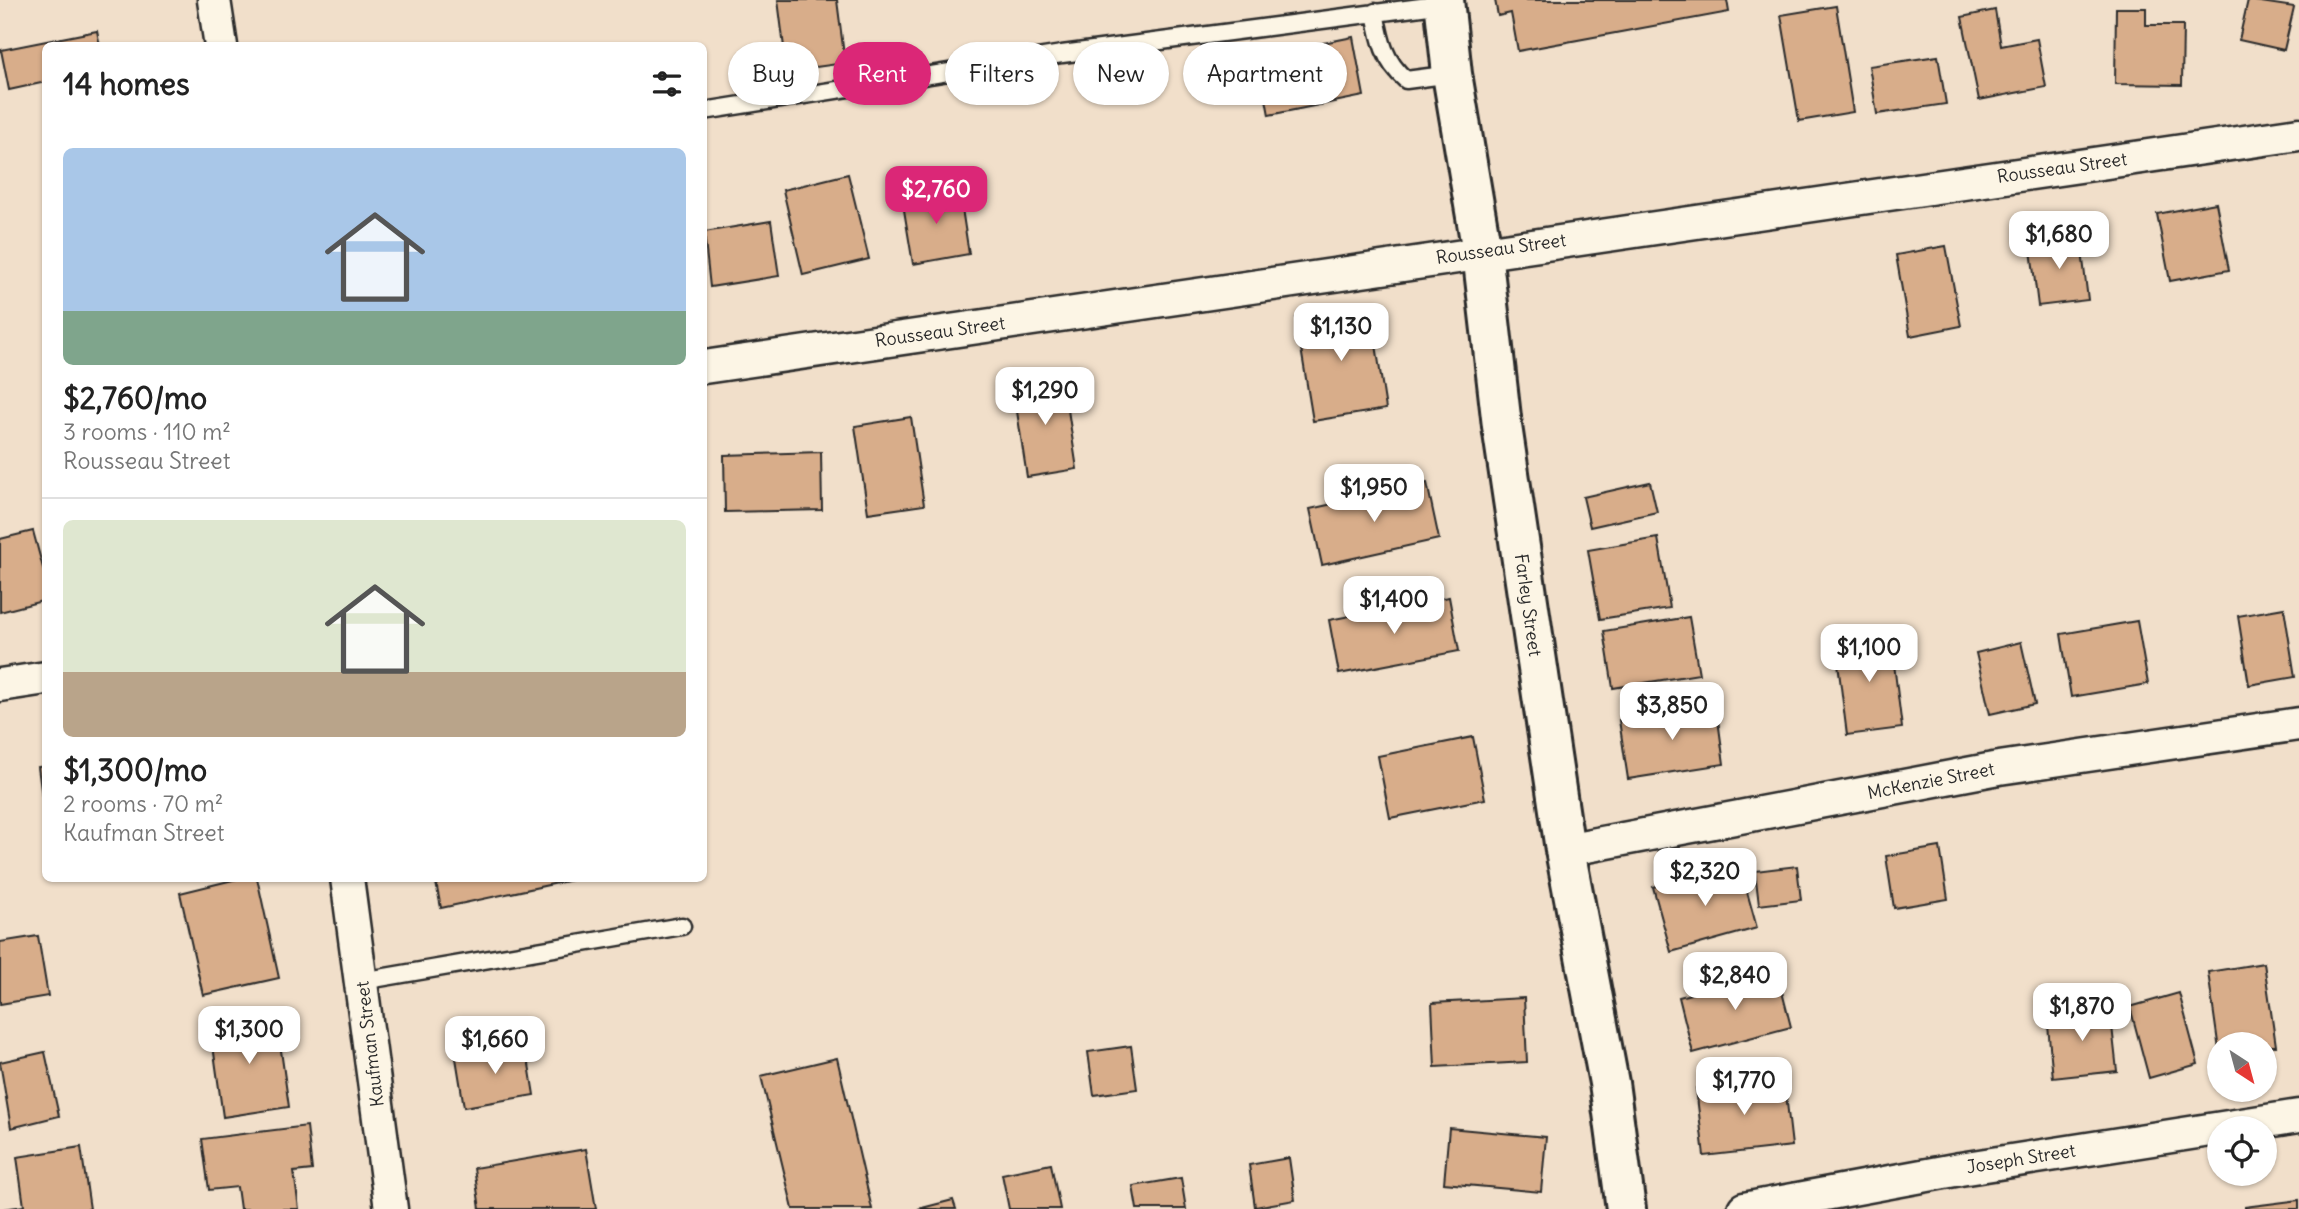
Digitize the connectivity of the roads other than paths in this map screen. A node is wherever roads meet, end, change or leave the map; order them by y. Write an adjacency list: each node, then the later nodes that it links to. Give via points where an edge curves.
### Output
1 (214, 0): 4 (street)
2 (1444, 2): 3 (lane); 5 (street, Farley Street)
3 (1375, 12): 5 (lane, via 1380,42 1391,67 1406,80); 6 (lane, via 1062,54)
4 (220, 42)
5 (1452, 74): 8 (street, Farley Street)
6 (707, 111)
7 (2299, 134): 8 (street, Rousseau Street)
8 (1482, 252): 9 (street, Rousseau Street); 13 (street, Farley Street, via 1502,426)
9 (707, 367)
10 (42, 679): 11 (street)
11 (0, 685)
12 (2299, 724): 13 (street, McKenzie Street, via 1999,768)
13 (1565, 850): 19 (street, Farley Street, via 1609,1083)
14 (348, 882): 16 (street, Kaufman Street)
15 (682, 926): 16 (lane)
16 (362, 981): 18 (street, Kaufman Street)
17 (2299, 1116): 20 (street, Joseph Street, via 1960,1169)
18 (391, 1209)
19 (1626, 1209)
20 (1744, 1209)

